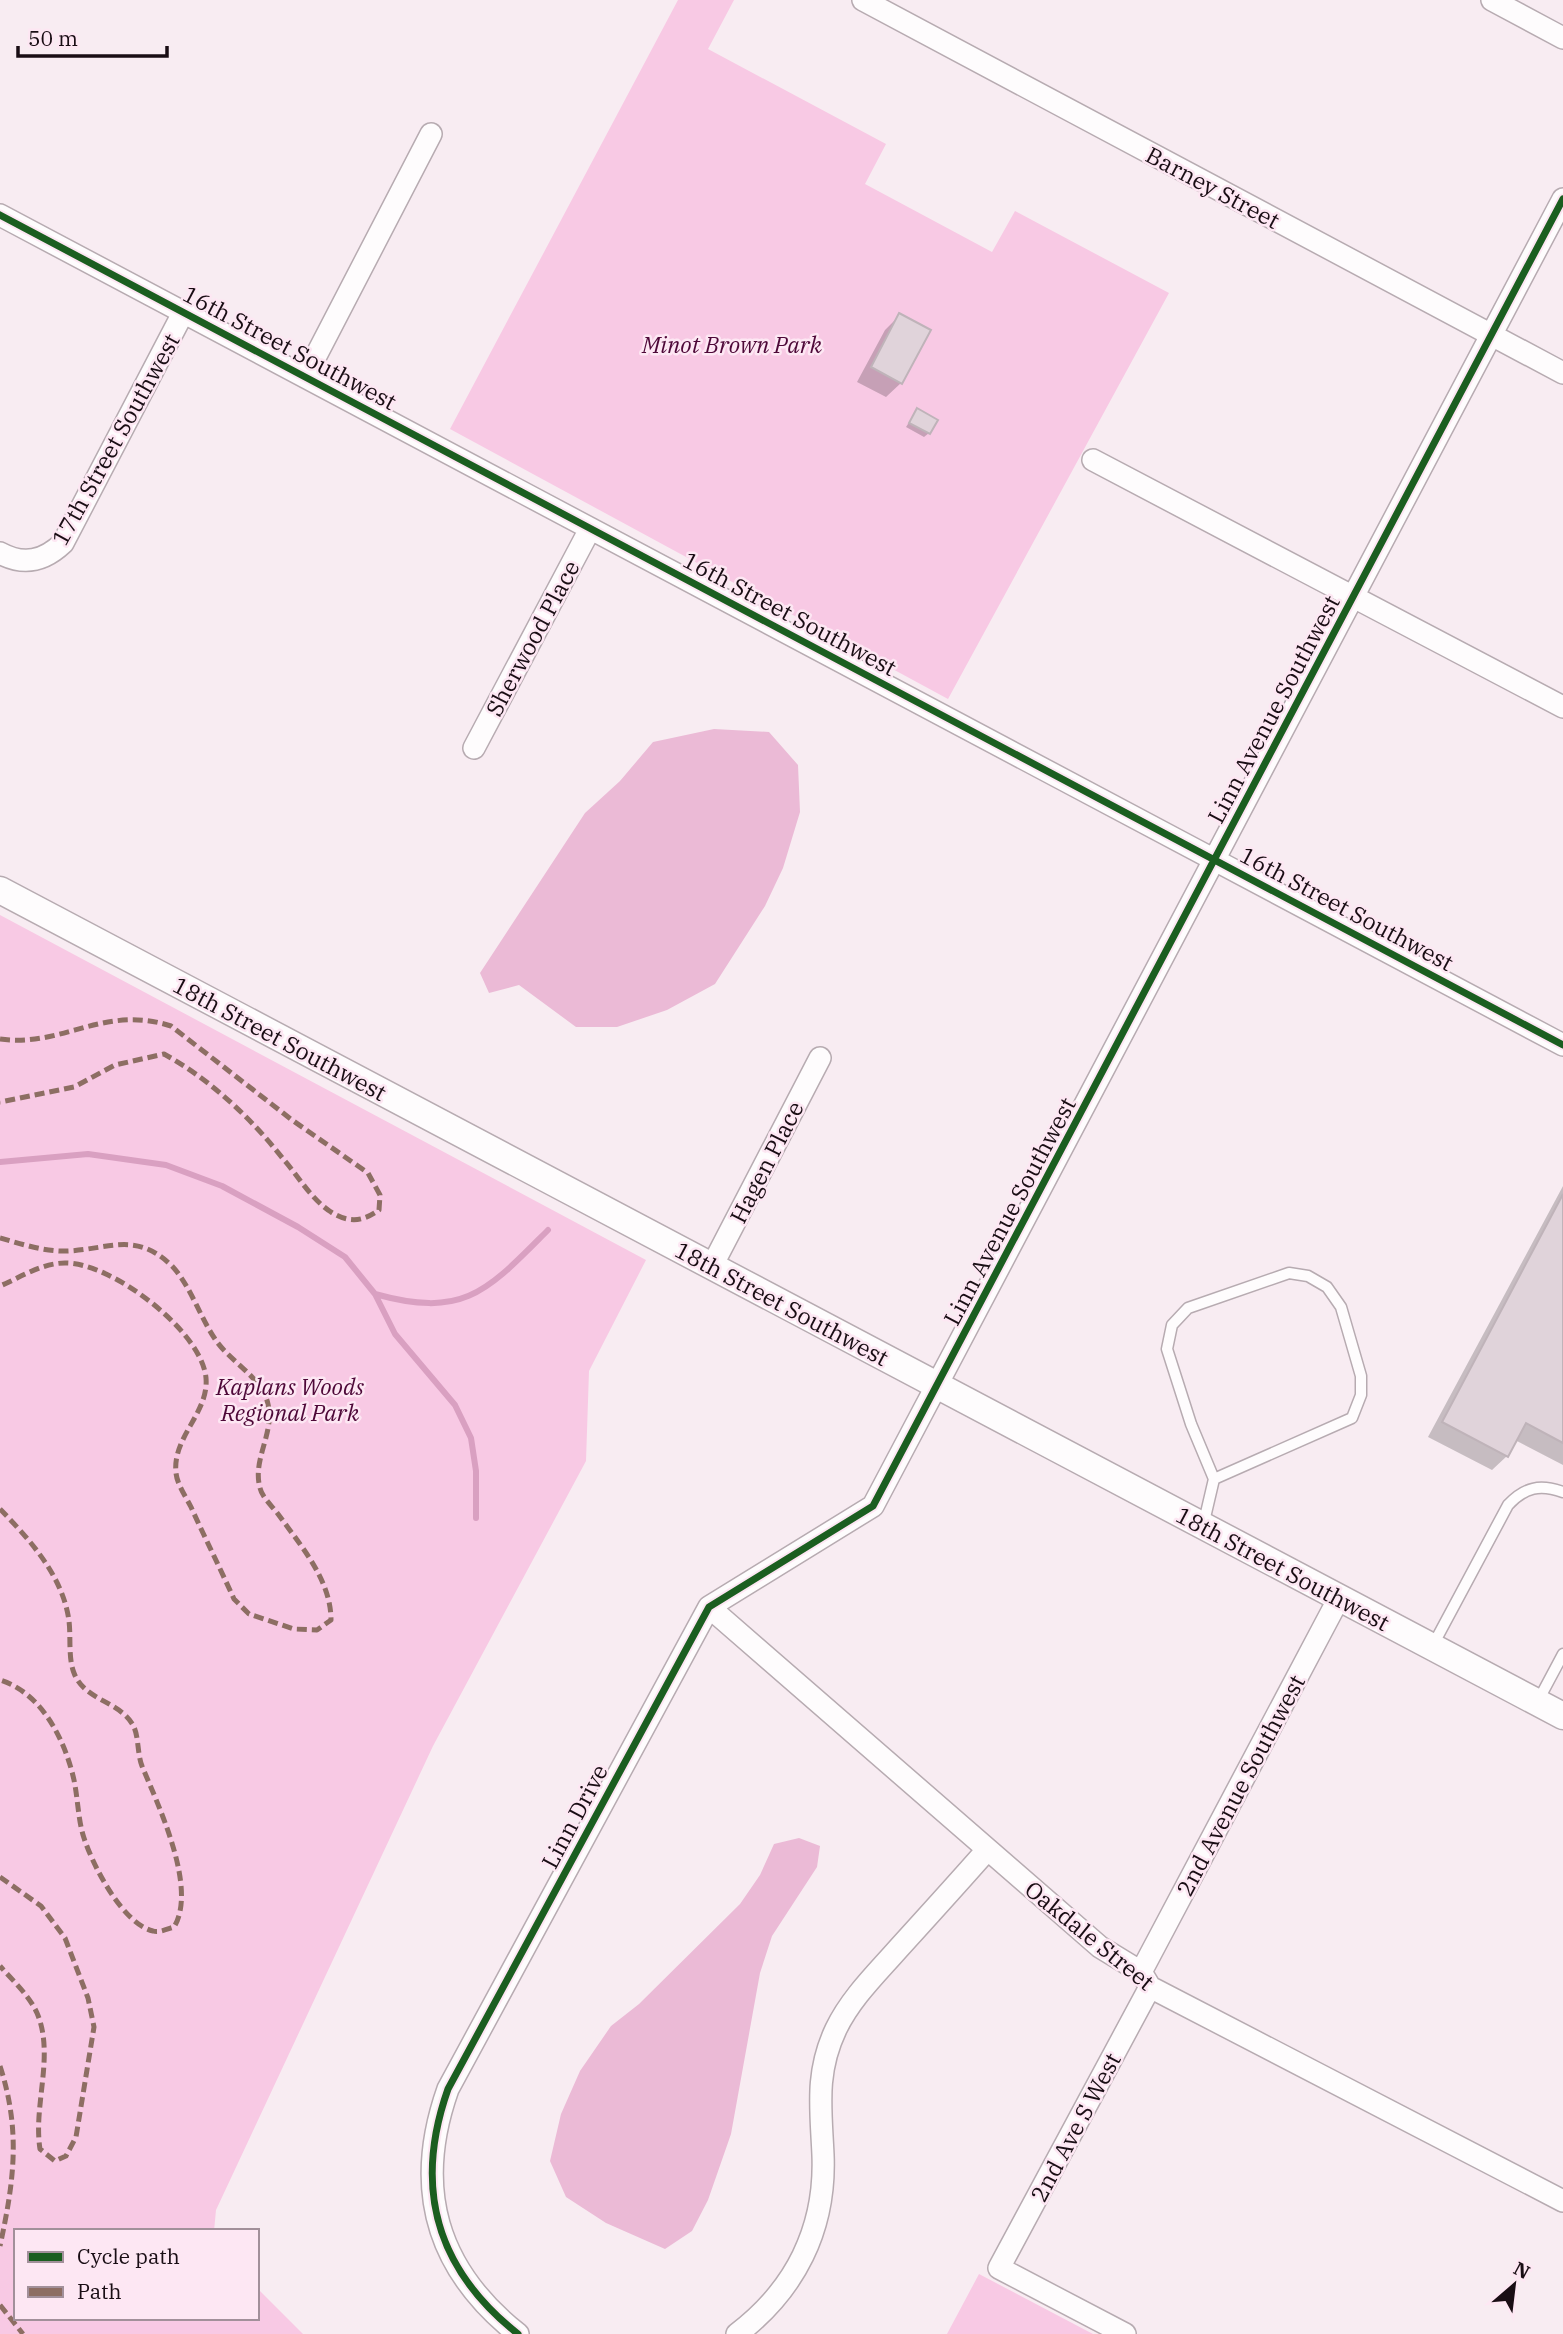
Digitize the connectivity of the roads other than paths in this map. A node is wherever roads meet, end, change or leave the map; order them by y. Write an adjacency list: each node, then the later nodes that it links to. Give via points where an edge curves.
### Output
1 (863, 0): 8 (street, Barney Street)
2 (1492, 0): 3 (street)
3 (1563, 38)
4 (431, 134): 10 (street)
5 (1563, 200): 8 (street, Linn Avenue Southwest)
6 (0, 215): 7 (street, 16th Street Southwest)
7 (183, 313): 10 (street, 16th Street Southwest); 13 (street, 17th Street Southwest, via 63,543 33,561)
8 (1492, 335): 9 (street, Barney Street); 14 (street, Linn Avenue Southwest)
9 (1563, 373)
10 (305, 377): 12 (street, 16th Street Southwest)
11 (1093, 460): 14 (street)
12 (590, 529): 16 (street, Sherwood Place); 17 (street, 16th Street Southwest)
13 (0, 553)
14 (1354, 597): 15 (street); 17 (street, Linn Avenue Southwest)
15 (1563, 707)
16 (474, 748)
17 (1215, 860): 19 (street, 16th Street Southwest); 22 (street, Linn Avenue Southwest)
18 (0, 890): 21 (street, 18th Street Southwest)
19 (1563, 1045)
20 (820, 1058): 21 (street, Hagen Place)
21 (712, 1266): 22 (street, 18th Street Southwest)
22 (938, 1386): 25 (street, 18th Street Southwest); 27 (street, Linn Drive, via 873,1506)
23 (1214, 1479): 23 (lane, via 1167,1349 1172,1325 1188,1308 1230,1291 1289,1273 1308,1276 1327,1287 1341,1307 1361,1376 1361,1395 1352,1418); 25 (lane)
24 (1563, 1492): 28 (lane, via 1535,1487 1524,1490 1508,1505)
25 (1203, 1526): 26 (street, 18th Street Southwest)
26 (1339, 1598): 28 (street, 18th Street Southwest); 33 (street, 2nd Avenue Southwest)
27 (709, 1607): 32 (street, Oakdale Street); 35 (street, Linn Drive, via 448,2089 437,2121 431,2182 444,2241 470,2288)
28 (1432, 1647): 30 (street, 18th Street Southwest)
29 (1563, 1654): 30 (lane)
30 (1537, 1702): 31 (street, 18th Street Southwest)
31 (1563, 1716)
32 (987, 1850): 33 (street, Oakdale Street, via 1100,1947); 36 (street, via 864,1987 836,2029 820,2082 824,2179 812,2239 786,2286)
33 (1146, 1980): 34 (street, Oakdale Street); 37 (street, 2nd Ave S West, via 999,2268)
34 (1563, 2201)
35 (518, 2334)
36 (737, 2334)
37 (1125, 2334)

